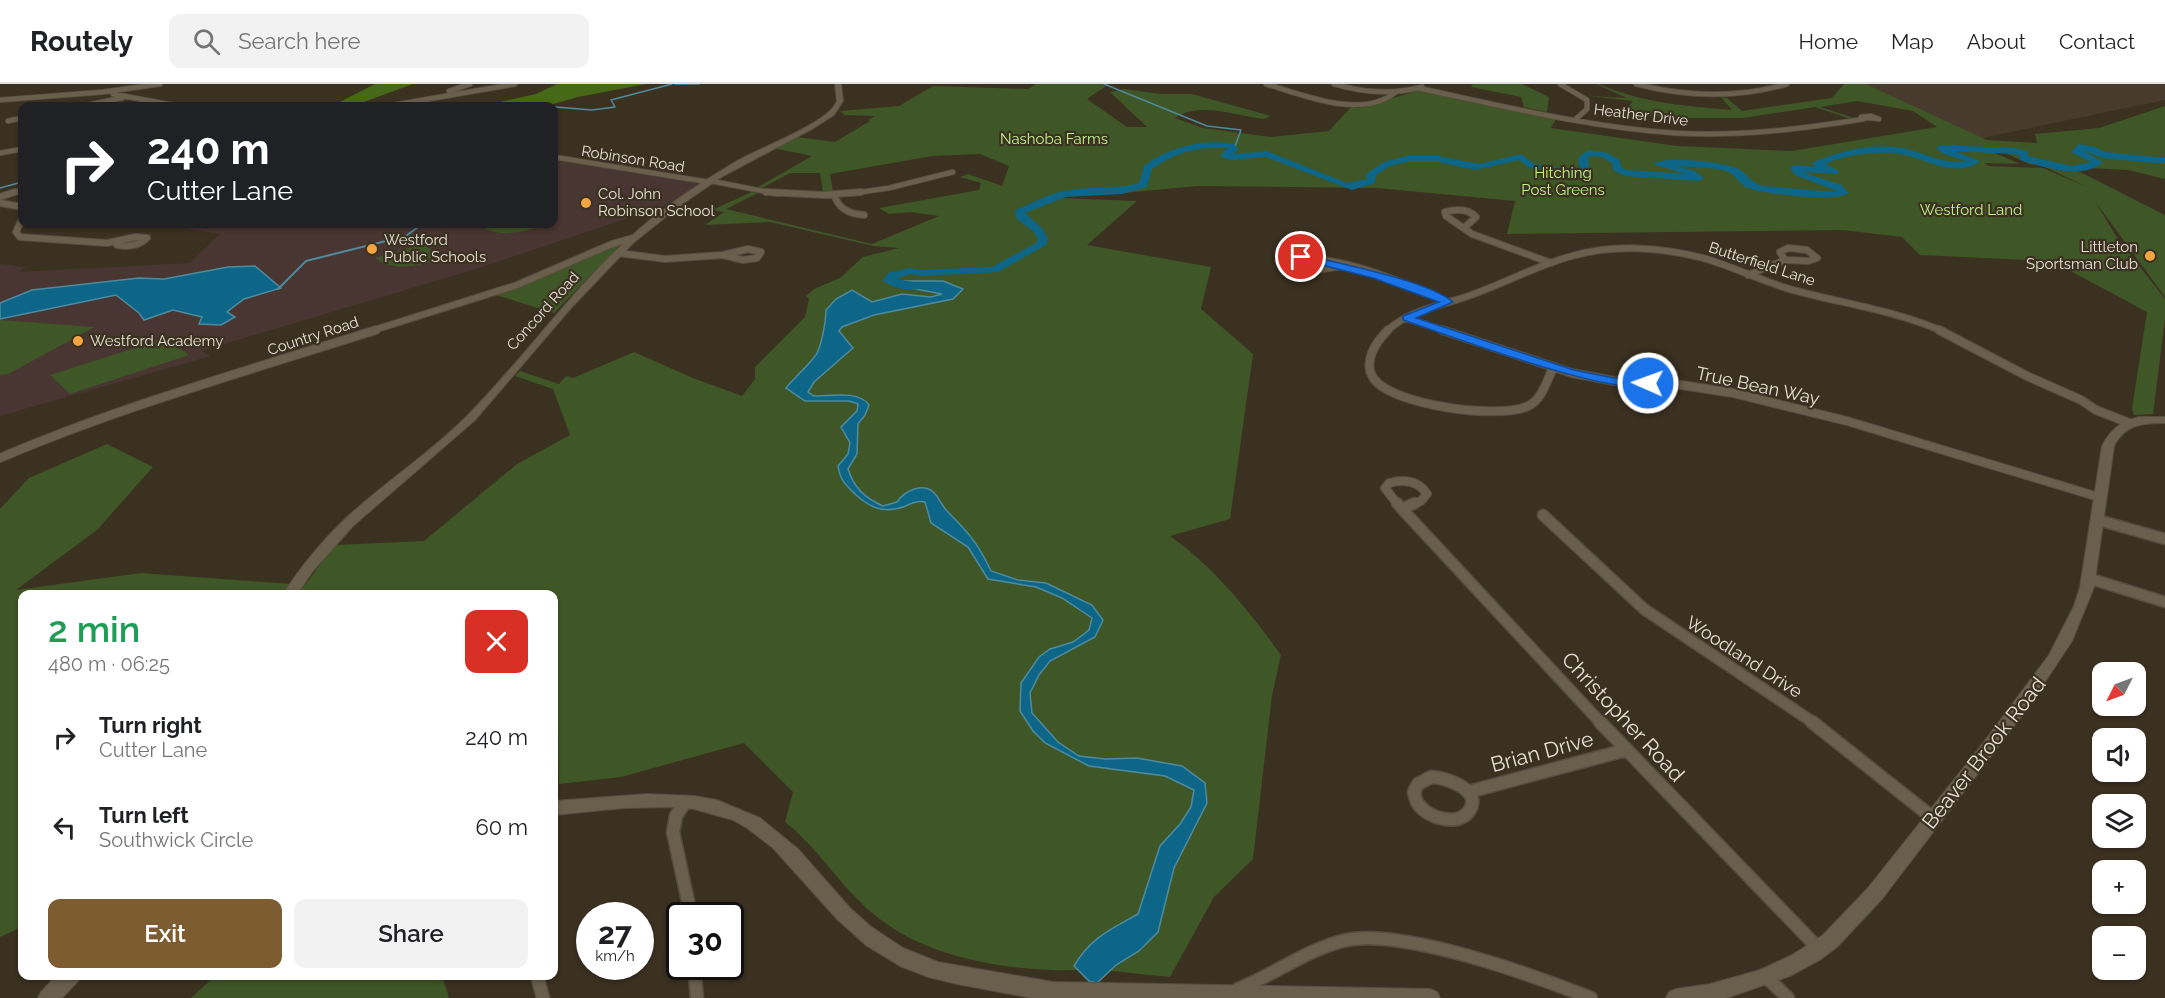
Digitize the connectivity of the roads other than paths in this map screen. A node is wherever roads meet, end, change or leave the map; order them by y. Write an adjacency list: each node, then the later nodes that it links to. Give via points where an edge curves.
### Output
1 (160, 84): 12 (street)
2 (470, 84): 14 (street)
3 (514, 84): 14 (street)
4 (838, 84): 28 (street, Concord Road, via 839,104 830,113)
5 (1266, 84): 13 (street, via 1351,105 1386,99)
6 (1334, 84): 13 (street, via 1363,91)
7 (1430, 84): 11 (street)
8 (1560, 84): 21 (street, via 1588,102 1587,109)
9 (1636, 84): 10 (street, via 1717,96 1750,94)
10 (1787, 84)
11 (1418, 88): 13 (street); 21 (street, Heather Drive)
12 (118, 92): 15 (street); 16 (street)
13 (1396, 92)
14 (442, 95): 19 (street)
15 (127, 97): 17 (street); 18 (street)
16 (0, 100)
17 (103, 102)
18 (154, 102)
19 (408, 102)
20 (18, 119): 23 (street)
21 (1576, 119): 22 (street, Heather Drive, via 1666,132 1750,133 1792,131)
22 (1864, 119)
23 (8, 121)
24 (18, 150): 25 (street)
25 (0, 153)
26 (558, 158): 28 (street, Robinson Road)
27 (953, 172): 30 (street, Robinson Road, via 892,187)
28 (710, 181): 30 (street, Robinson Road, via 780,194); 37 (street, Concord Road)
29 (18, 191): 31 (street)
30 (834, 194): 34 (street, via 841,209)
31 (0, 197)
32 (0, 203): 33 (street)
33 (18, 206)
34 (864, 215)
35 (18, 226): 38 (street, via 17,234 23,238)
36 (1464, 228): 36 (street, via 1476,217 1474,214 1458,209 1444,212); 42 (street)
37 (633, 238): 39 (street, Concord Road); 50 (street, Country Road, via 517,285 133,407)
38 (118, 242)
39 (618, 253): 40 (street, via 664,259); 57 (street, Concord Road, via 466,423 344,527 315,557)
40 (723, 255): 40 (street, via 748,249 757,249 761,254 743,260)
41 (1785, 260): 41 (street, via 1808,261 1817,258 1805,250 1788,248 1780,252); 44 (street)
42 (1551, 263): 44 (street, Butterfield Lane, via 1598,250 1646,249 1708,260); 45 (street, Butterfield Lane)
43 (1343, 266): 43 (street, via 1301,257 1283,263 1290,269 1304,271); 45 (street)
44 (1748, 275): 49 (street, Butterfield Lane, via 1925,324)
45 (1448, 302): 46 (street, Butterfield Lane)
46 (1406, 318): 47 (street, True Bean Way); 47 (street, Butterfield Lane, via 1378,341 1370,366 1378,384 1405,398 1479,412 1515,412 1536,400)
47 (1552, 368): 51 (street, True Bean Way, via 1614,381 1675,384 1762,400 1867,427)
48 (2165, 420): 49 (street)
49 (2129, 423): 51 (street, Beaver Brook Road, via 2113,434 2108,446)
50 (0, 459)
51 (2102, 498): 54 (street, Beaver Brook Road)
52 (1401, 509): 59 (street, Christopher Road)
53 (1543, 515): 63 (street, Woodland Drive, via 1644,609 1828,733)
54 (2098, 520): 55 (street); 56 (street, Beaver Brook Road)
55 (2165, 539)
56 (2088, 578): 58 (street); 63 (street, Beaver Brook Road, via 2080,606 2050,667)
57 (293, 590)
58 (2165, 602)
59 (1626, 750): 60 (street, Brian Drive); 65 (street, Christopher Road)
60 (1468, 792): 60 (street, via 1450,779 1433,777 1420,782 1414,796 1425,812 1450,820 1470,811 1472,800)
61 (685, 802): 62 (street, via 651,800); 64 (street, via 675,818 673,832); 70 (street, via 724,809 752,822 778,842 854,924 904,958 961,976)
62 (558, 808)
63 (1933, 818): 65 (street, Beaver Brook Road, via 1867,902)
64 (688, 902)
65 (1820, 948): 66 (street, Beaver Brook Road)
66 (1764, 975): 77 (street, Beaver Brook Road, via 1715,991); 78 (street)
67 (66, 980): 72 (street)
68 (538, 980): 73 (street)
69 (695, 980): 74 (street)
70 (1044, 993): 71 (street)
71 (1224, 994): 75 (street); 76 (street, via 1326,947 1362,938 1397,940 1480,959)
72 (48, 998)
73 (543, 998)
74 (697, 998)
75 (1430, 998)
76 (1591, 998)
77 (1676, 998)
78 (1788, 998)

